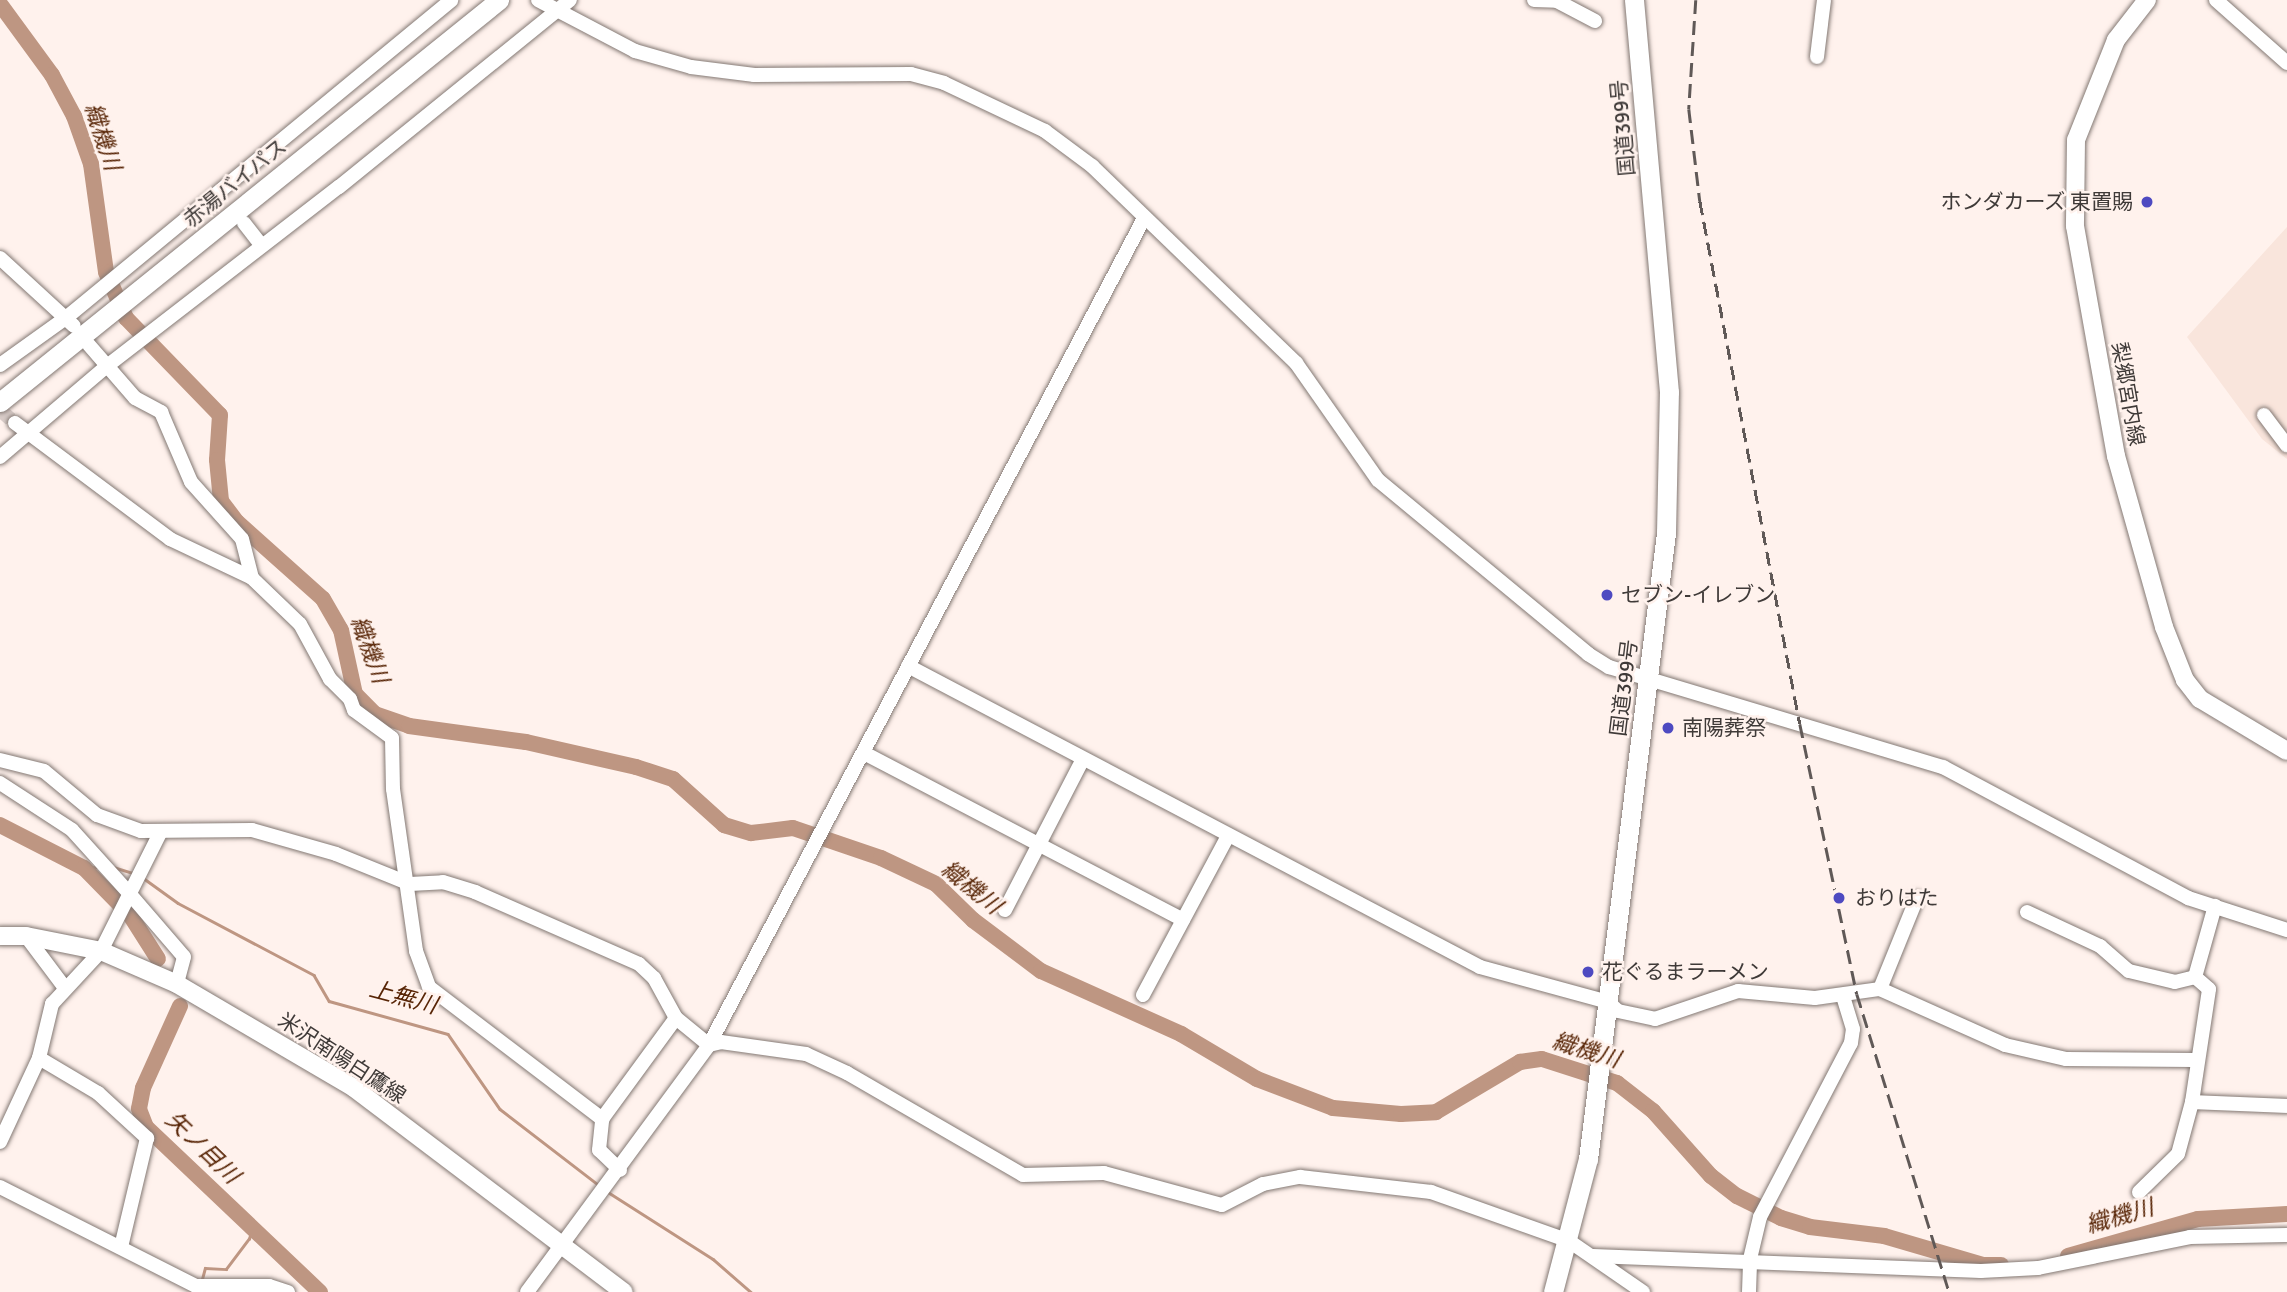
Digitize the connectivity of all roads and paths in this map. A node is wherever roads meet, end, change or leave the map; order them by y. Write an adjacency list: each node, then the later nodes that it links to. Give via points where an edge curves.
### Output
1 (451, 0): 14 (street)
2 (499, 0): 20 (highway, 赤湯バイパス, via 140,289)
3 (538, 0): 10 (street)
4 (570, 0): 10 (street)
5 (1534, 0): 11 (street, via 1557,1)
6 (1634, 0): 31 (highway, 国道399号, via 1669,392 1666,533)
7 (1824, 0): 12 (street)
8 (2147, 0): 32 (main road, 梨郷宮内線, via 2116,40 2076,140 2075,226 2116,456 2164,627 2185,680 2200,699)
9 (2216, 0): 13 (street)
10 (557, 10): 16 (street, via 635,51 691,67 754,75 911,74 944,83 1067,145); 18 (street)
11 (1595, 21)
12 (1817, 57)
13 (2287, 63)
14 (217, 189): 15 (street); 20 (street)
15 (227, 202)
16 (1143, 220): 30 (street); 31 (street, via 1296,363 1390,492 1588,654 1609,667)
17 (244, 223): 18 (street)
18 (261, 245): 23 (street)
19 (0, 258): 20 (street)
20 (81, 329): 21 (highway, 赤湯バイパス); 22 (street); 23 (street)
21 (68, 347): 24 (highway, 赤湯バイパス); 26 (highway)
22 (0, 365)
23 (107, 366): 26 (street); 29 (street, via 135,398 161,412 191,482 242,539)
24 (0, 402)
25 (2264, 415): 27 (street)
26 (14, 423): 28 (street); 29 (street, via 170,539)
27 (2287, 445)
28 (0, 457)
29 (252, 578): 40 (street, via 300,625 354,710 392,738 393,789)
30 (908, 666): 33 (street); 34 (street)
31 (1648, 678): 43 (street, via 1943,767 2189,898); 57 (highway, 国道399号)
32 (2287, 751)
33 (864, 752): 39 (street); 59 (street)
34 (1083, 759): 38 (street); 39 (street)
35 (0, 760): 37 (street, via 44,771 97,815 141,831)
36 (0, 783): 41 (street, via 72,830)
37 (161, 831): 40 (street, via 252,830 336,854 380,876); 41 (street)
38 (1228, 836): 46 (street); 57 (street, via 1480,967)
39 (1039, 844): 44 (street); 46 (street)
40 (410, 884): 58 (street, via 443,882 475,891 619,952 654,978); 64 (street, via 416,951 429,987)
41 (126, 898): 50 (street); 52 (street, via 184,957)
42 (1917, 898): 54 (street)
43 (2215, 906): 47 (street); 51 (street)
44 (1005, 910)
45 (2027, 912): 51 (street, via 2101,946 2129,971 2175,982)
46 (1183, 920): 55 (street)
47 (2287, 930)
48 (0, 936): 49 (main road, 米沢南陽白鷹線)
49 (26, 936): 50 (main road, 米沢南陽白鷹線); 53 (street)
50 (101, 951): 52 (main road, 米沢南陽白鷹線); 53 (street)
51 (2195, 977): 61 (street, via 2209,989)
52 (177, 984): 71 (main road, 米沢南陽白鷹線, via 354,1088)
53 (65, 988): 60 (street, via 45,1019)
54 (1880, 989): 56 (street); 61 (street, via 2005,1045 2066,1059)
55 (1143, 995)
56 (1843, 997): 57 (street, via 1779,997 1738,991 1655,1019 1618,1011); 74 (street, via 1853,1030 1851,1042 1769,1197)
57 (1608, 1002): 70 (highway, 国道399号, via 1583,1183)
58 (676, 1018): 59 (street); 64 (street)
59 (709, 1045): 66 (street); 70 (street, via 721,1042 806,1054 1023,1175 1104,1172 1223,1205 1263,1184 1318,1176 1431,1192)
60 (39, 1058): 65 (street); 72 (street, via 98,1093 147,1138)
61 (2194, 1060): 62 (street)
62 (2192, 1102): 63 (street); 68 (street, via 2174,1162)
63 (2287, 1106)
64 (603, 1119): 66 (street, via 600,1150)
65 (0, 1142)
66 (620, 1170): 71 (street)
67 (0, 1187): 72 (street)
68 (2139, 1192)
69 (2287, 1235): 74 (street, via 2190,1237 2038,1268 1981,1271 1864,1269)
70 (1569, 1241): 73 (street); 79 (highway, 国道399号)
71 (564, 1244): 77 (street); 78 (main road, 米沢南陽白鷹線)
72 (121, 1247): 75 (street)
73 (1589, 1256): 74 (street); 80 (street)
74 (1750, 1259): 81 (street)
75 (195, 1289): 76 (street, via 270,1286)
76 (288, 1292)
77 (527, 1292)
78 (624, 1292)
79 (1553, 1292)
80 (1643, 1292)
81 (1749, 1292)

